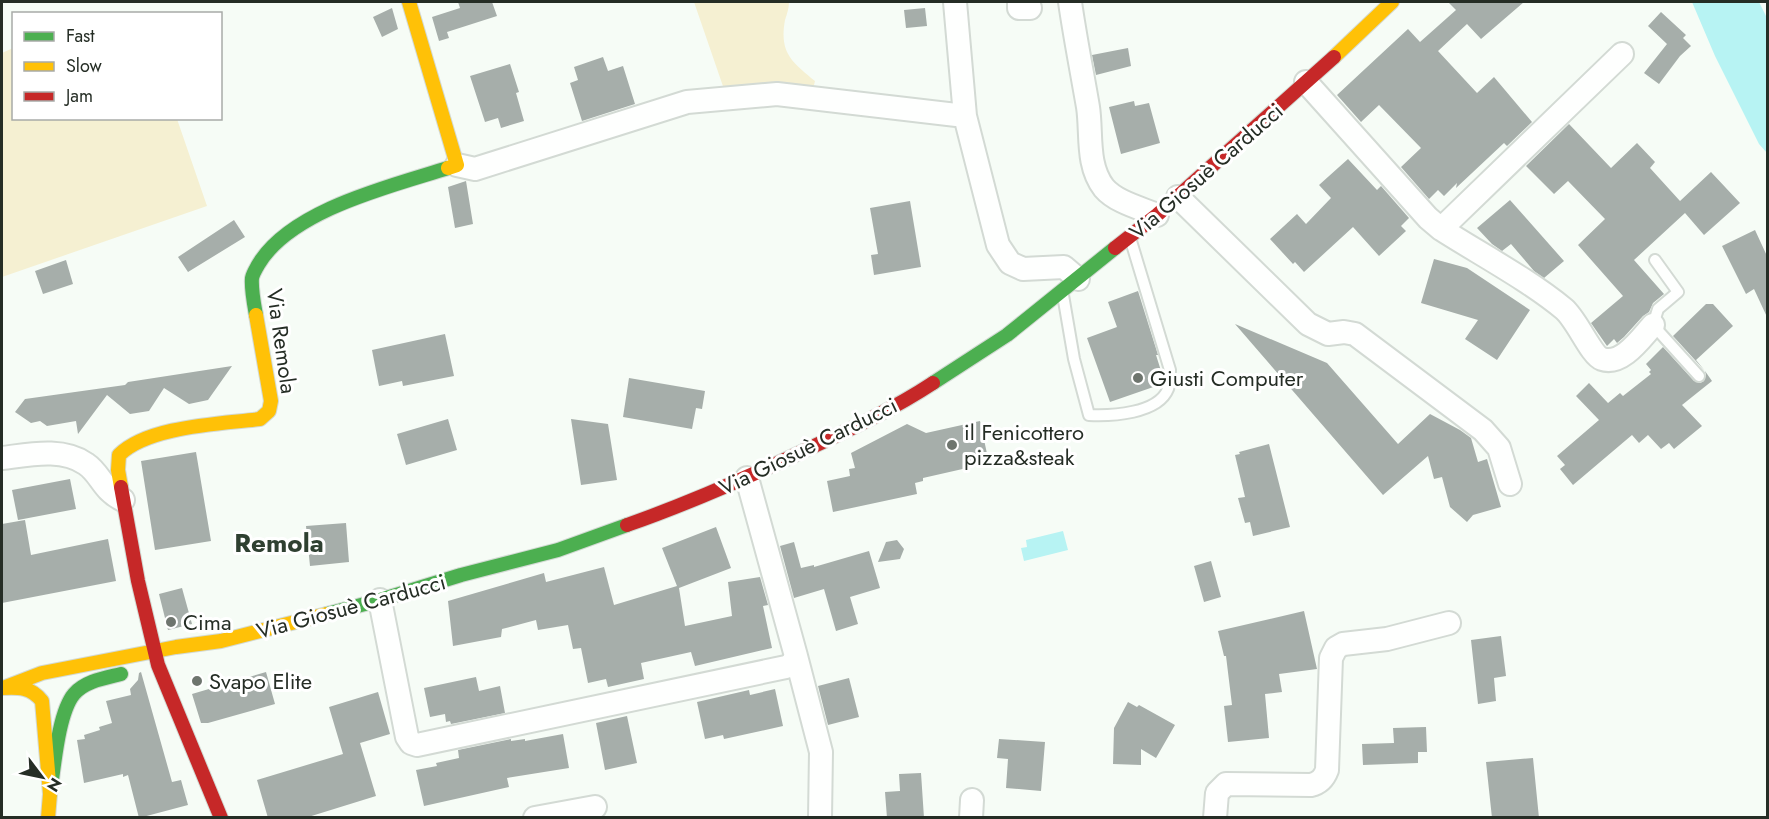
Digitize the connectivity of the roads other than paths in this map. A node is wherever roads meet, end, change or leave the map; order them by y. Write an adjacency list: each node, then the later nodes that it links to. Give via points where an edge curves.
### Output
1 (409, 2): 8 (main road)
2 (956, 2): 7 (street)
3 (1070, 2): 10 (street, via 1098,177 1105,189 1122,200)
4 (1392, 2): 6 (main road, Via Giosuè Carducci)
5 (1622, 54): 11 (street)
6 (1306, 82): 9 (main road, Via Giosuè Carducci); 11 (street)
7 (965, 116): 8 (street, via 777,94 687,102 475,169); 14 (street, via 998,245 1010,263 1023,269 1064,267)
8 (457, 165): 20 (main road, Via Remola, via 323,211 296,225 266,249 253,276 256,323 271,401 269,411 260,419 176,429 128,446 119,455)
9 (1178, 197): 10 (main road, Via Giosuè Carducci); 19 (street, via 1308,324 1328,334 1355,334 1484,430 1498,448)
10 (1157, 215): 12 (main road, Via Giosuè Carducci)
11 (1441, 229): 15 (street, via 1565,310 1602,359 1614,360 1631,350)
12 (1130, 237): 14 (main road, Via Giosuè Carducci); 14 (lane, via 1170,370 1168,389 1155,405 1110,416 1089,415 1074,359)
13 (1655, 260): 15 (lane, via 1678,292 1658,309)
14 (1071, 285): 18 (main road, Via Giosuè Carducci, via 1007,335 913,396)
15 (1653, 325): 16 (lane)
16 (1699, 376)
17 (2, 458): 20 (street, via 45,453 66,456 87,464 113,495)
18 (747, 478): 21 (main road, Via Giosuè Carducci, via 558,550); 23 (street)
19 (1510, 484)
20 (123, 500): 24 (main road, Via Remola)
21 (380, 600): 23 (street, via 406,736 417,745 786,667); 24 (main road, Via Giosuè Carducci, via 221,641 186,658)
22 (1449, 623): 32 (street, via 1336,648 1331,658 1324,777 1311,785 1226,784 1217,793)
23 (796, 656): 31 (street, via 821,752)
24 (149, 663): 25 (main road, Via Giosuè Carducci, via 42,673); 26 (main road, Via Giosuè Carducci, via 91,682 73,695 64,720); 29 (main road, Via Remola)
25 (2, 688): 26 (main road, Via Giosuè Carducci, via 28,688 42,701)
26 (50, 794): 28 (main road)
27 (596, 807): 30 (street)
28 (48, 818)
29 (221, 818)
30 (535, 818)
31 (820, 818)
32 (1215, 818)

